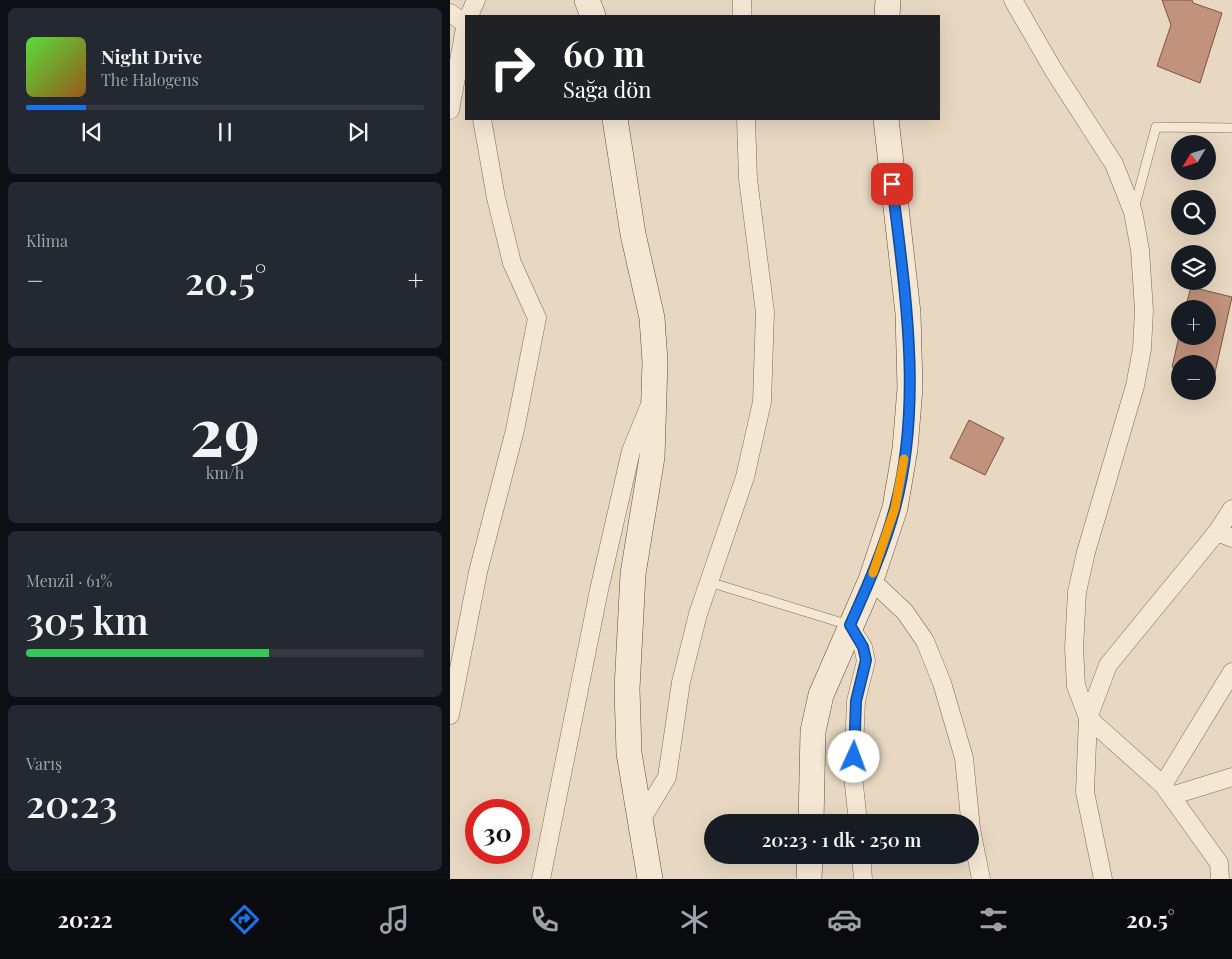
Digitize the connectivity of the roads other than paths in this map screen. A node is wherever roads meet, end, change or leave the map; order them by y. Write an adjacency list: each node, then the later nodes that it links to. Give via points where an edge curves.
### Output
1 (476, 0): 6 (street)
2 (587, 0): 7 (street)
3 (742, 0): 8 (street)
4 (1014, 0): 17 (street, via 1054,71 1114,164)
5 (450, 13): 9 (street)
6 (469, 15)
7 (593, 15)
8 (742, 15)
9 (465, 22)
10 (465, 28): 11 (street)
11 (450, 110)
12 (482, 120): 25 (street, via 512,263 537,318 515,430 478,572)
13 (615, 120): 18 (street, via 633,234 652,318)
14 (746, 120): 22 (street, via 748,179 765,312 762,402 745,478)
15 (886, 120): 21 (street, via 908,313 910,388 905,449 895,508)
16 (1232, 128): 17 (lane, via 1156,127)
17 (1133, 212): 26 (street, via 1140,250 1144,310 1142,349 1135,386 1086,552 1078,592 1074,648 1076,686)
18 (656, 390): 31 (street, via 652,458 633,574 627,689 629,753); 34 (street, via 631,451 599,590)
19 (1232, 509): 20 (street)
20 (1224, 535): 26 (street, via 1108,665)
21 (871, 580): 23 (street); 38 (street, via 905,612 925,641 942,683 964,758)
22 (709, 582): 23 (lane); 31 (street, via 681,682 667,777)
23 (850, 625): 29 (street, via 821,695 815,722); 30 (street, via 863,647 866,660 856,701 854,776)
24 (1232, 672): 28 (street)
25 (450, 715)
26 (1088, 718): 28 (street); 39 (street, via 1085,792)
27 (1232, 777): 28 (street)
28 (1167, 791): 40 (street, via 1219,862)
29 (811, 814)
30 (857, 814)
31 (641, 820): 35 (street)
32 (810, 864): 36 (street)
33 (862, 864): 37 (street)
34 (541, 879)
35 (650, 879)
36 (809, 879)
37 (863, 879)
38 (982, 879)
39 (1103, 879)
40 (1220, 879)

